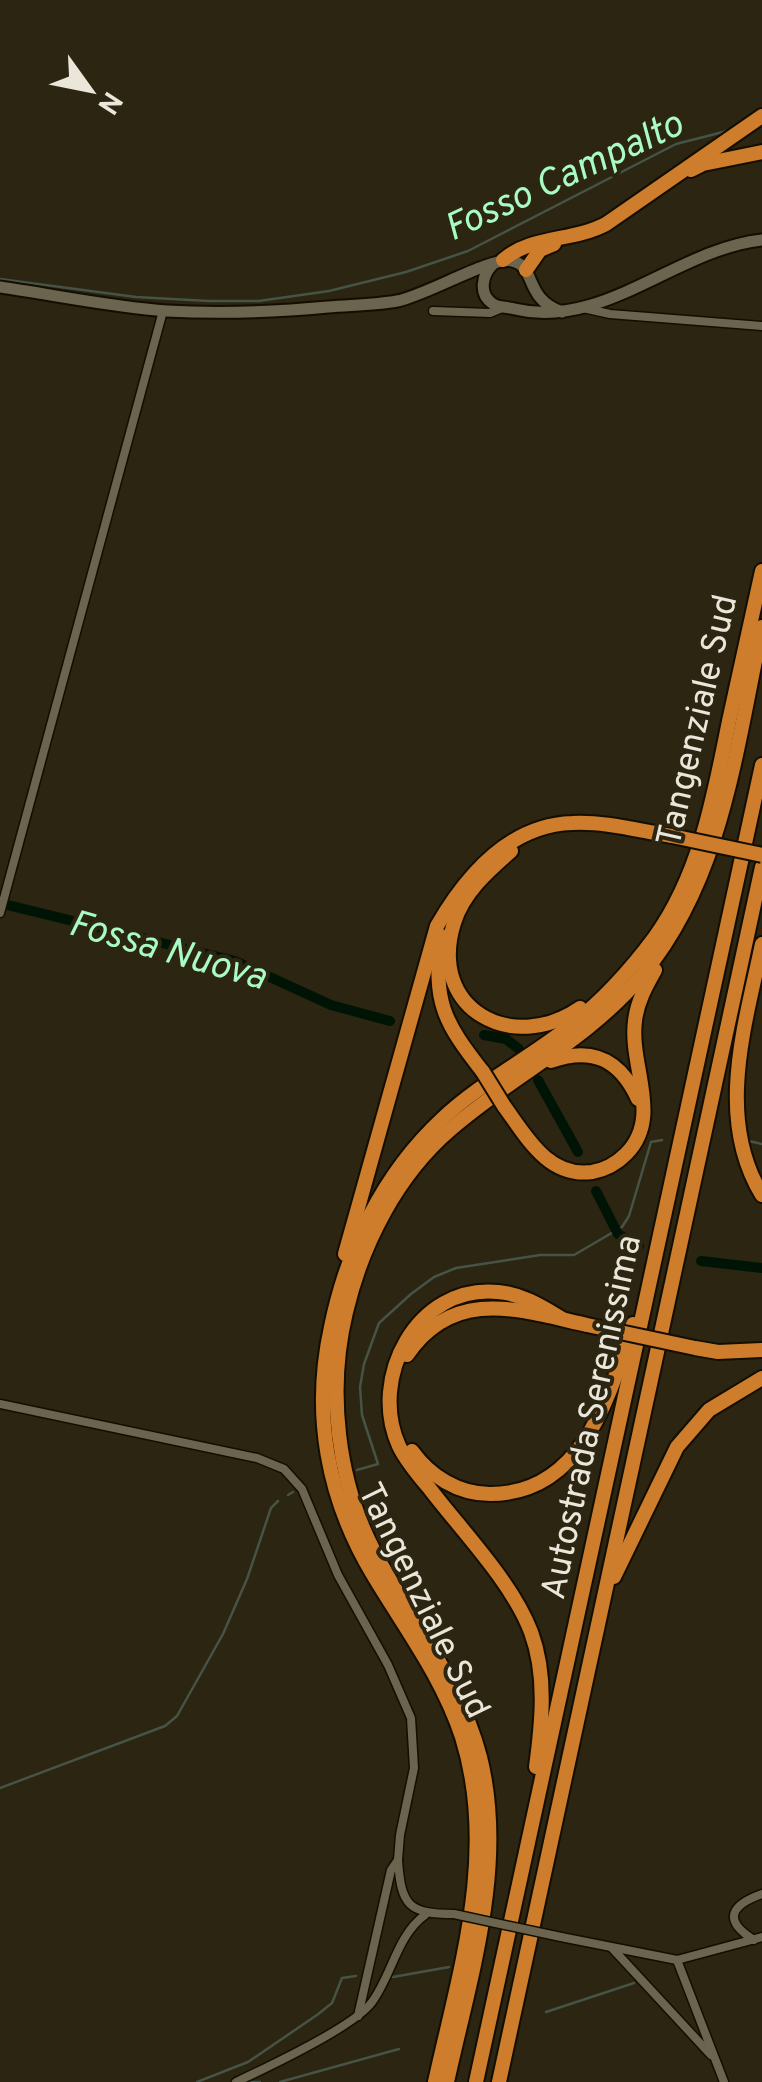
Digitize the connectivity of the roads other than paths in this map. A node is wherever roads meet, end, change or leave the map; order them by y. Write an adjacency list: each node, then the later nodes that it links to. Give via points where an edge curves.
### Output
1 (762, 116): 3 (highway)
2 (762, 152): 3 (highway, via 702,164)
3 (673, 179): 4 (highway, via 606,224)
4 (563, 240): 6 (highway, via 526,244); 7 (highway, via 540,250)
5 (762, 240): 12 (street, via 724,247)
6 (499, 262): 7 (street, via 516,262); 8 (street); 10 (street, via 484,275)
7 (528, 278): 11 (street, via 524,300); 15 (street, via 547,306)
8 (444, 286): 10 (street); 13 (street, via 379,303 244,314)
9 (0, 287): 13 (street)
10 (483, 288): 11 (street, via 490,301)
11 (506, 307): 14 (street, via 490,314); 15 (street)
12 (581, 308): 15 (street); 16 (street)
13 (163, 310): 24 (street)
14 (433, 311)
15 (562, 312)
16 (762, 326)
17 (762, 571): 27 (highway, Tangenziale Sud, via 706,826 672,910)
18 (762, 627): 25 (highway, Tangenziale Sud, via 718,826)
19 (762, 765): 31 (highway, Autostrada Serenissima)
20 (539, 828): 21 (highway, bridge, via 572,822); 23 (highway, via 500,849); 27 (highway, via 483,876 454,921 450,962 460,995 474,1012 497,1022 537,1028 578,1010)
21 (762, 856)
22 (762, 866): 37 (highway, Autostrada Serenissima)
23 (462, 888): 29 (highway, bridge, via 442,934 436,978 451,1031 504,1106 545,1158 572,1172 600,1170 622,1158); 33 (highway, via 437,926)
24 (0, 914)
25 (681, 921): 28 (highway, Tangenziale Sud, via 624,995); 29 (highway, via 635,1019)
26 (762, 944): 30 (highway, via 736,1097 739,1137)
27 (642, 955): 33 (highway, Tangenziale Sud, via 589,1012 442,1119 398,1168 366,1222)
28 (534, 1068): 29 (highway, via 578,1054 607,1061 634,1089); 51 (highway, Tangenziale Sud, via 450,1130 404,1182 360,1266 338,1362 352,1500 375,1553 463,1705 487,1797 486,1896)
29 (644, 1119)
30 (762, 1195)
31 (656, 1257): 32 (highway, via 604,1404 573,1458 530,1488 505,1494 466,1491 428,1470 406,1442 397,1411 398,1376 416,1342 435,1324 485,1306); 38 (highway, Autostrada Serenissima)
32 (561, 1318): 34 (highway, bridge, via 718,1352); 38 (highway, via 502,1292 458,1297 411,1332 389,1384 389,1416 400,1448 530,1629 542,1694)
33 (331, 1325): 50 (highway, Tangenziale Sud, via 321,1420 340,1505 372,1573 435,1673 472,1777 474,1891)
34 (762, 1350)
35 (762, 1378): 37 (highway, via 709,1410 677,1447)
36 (0, 1404): 39 (street, via 257,1458 284,1469 302,1489 411,1718 414,1768)
37 (605, 1595): 53 (highway, Autostrada Serenissima)
38 (530, 1836): 52 (highway, Autostrada Serenissima)
39 (398, 1860): 41 (street, via 408,1904); 47 (street)
40 (762, 1894): 42 (street, via 737,1906 733,1916 742,1932)
41 (424, 1914): 43 (street, bridge, via 454,1914); 47 (street)
42 (758, 1938): 45 (street)
43 (610, 1946): 44 (street); 46 (street)
44 (650, 1956): 45 (street); 46 (street)
45 (677, 1960): 48 (street)
46 (644, 1984): 48 (street)
47 (358, 2016): 49 (street)
48 (711, 2055): 54 (street)
49 (236, 2082)
50 (435, 2082)
51 (448, 2082)
52 (476, 2082)
53 (498, 2082)
54 (724, 2082)

